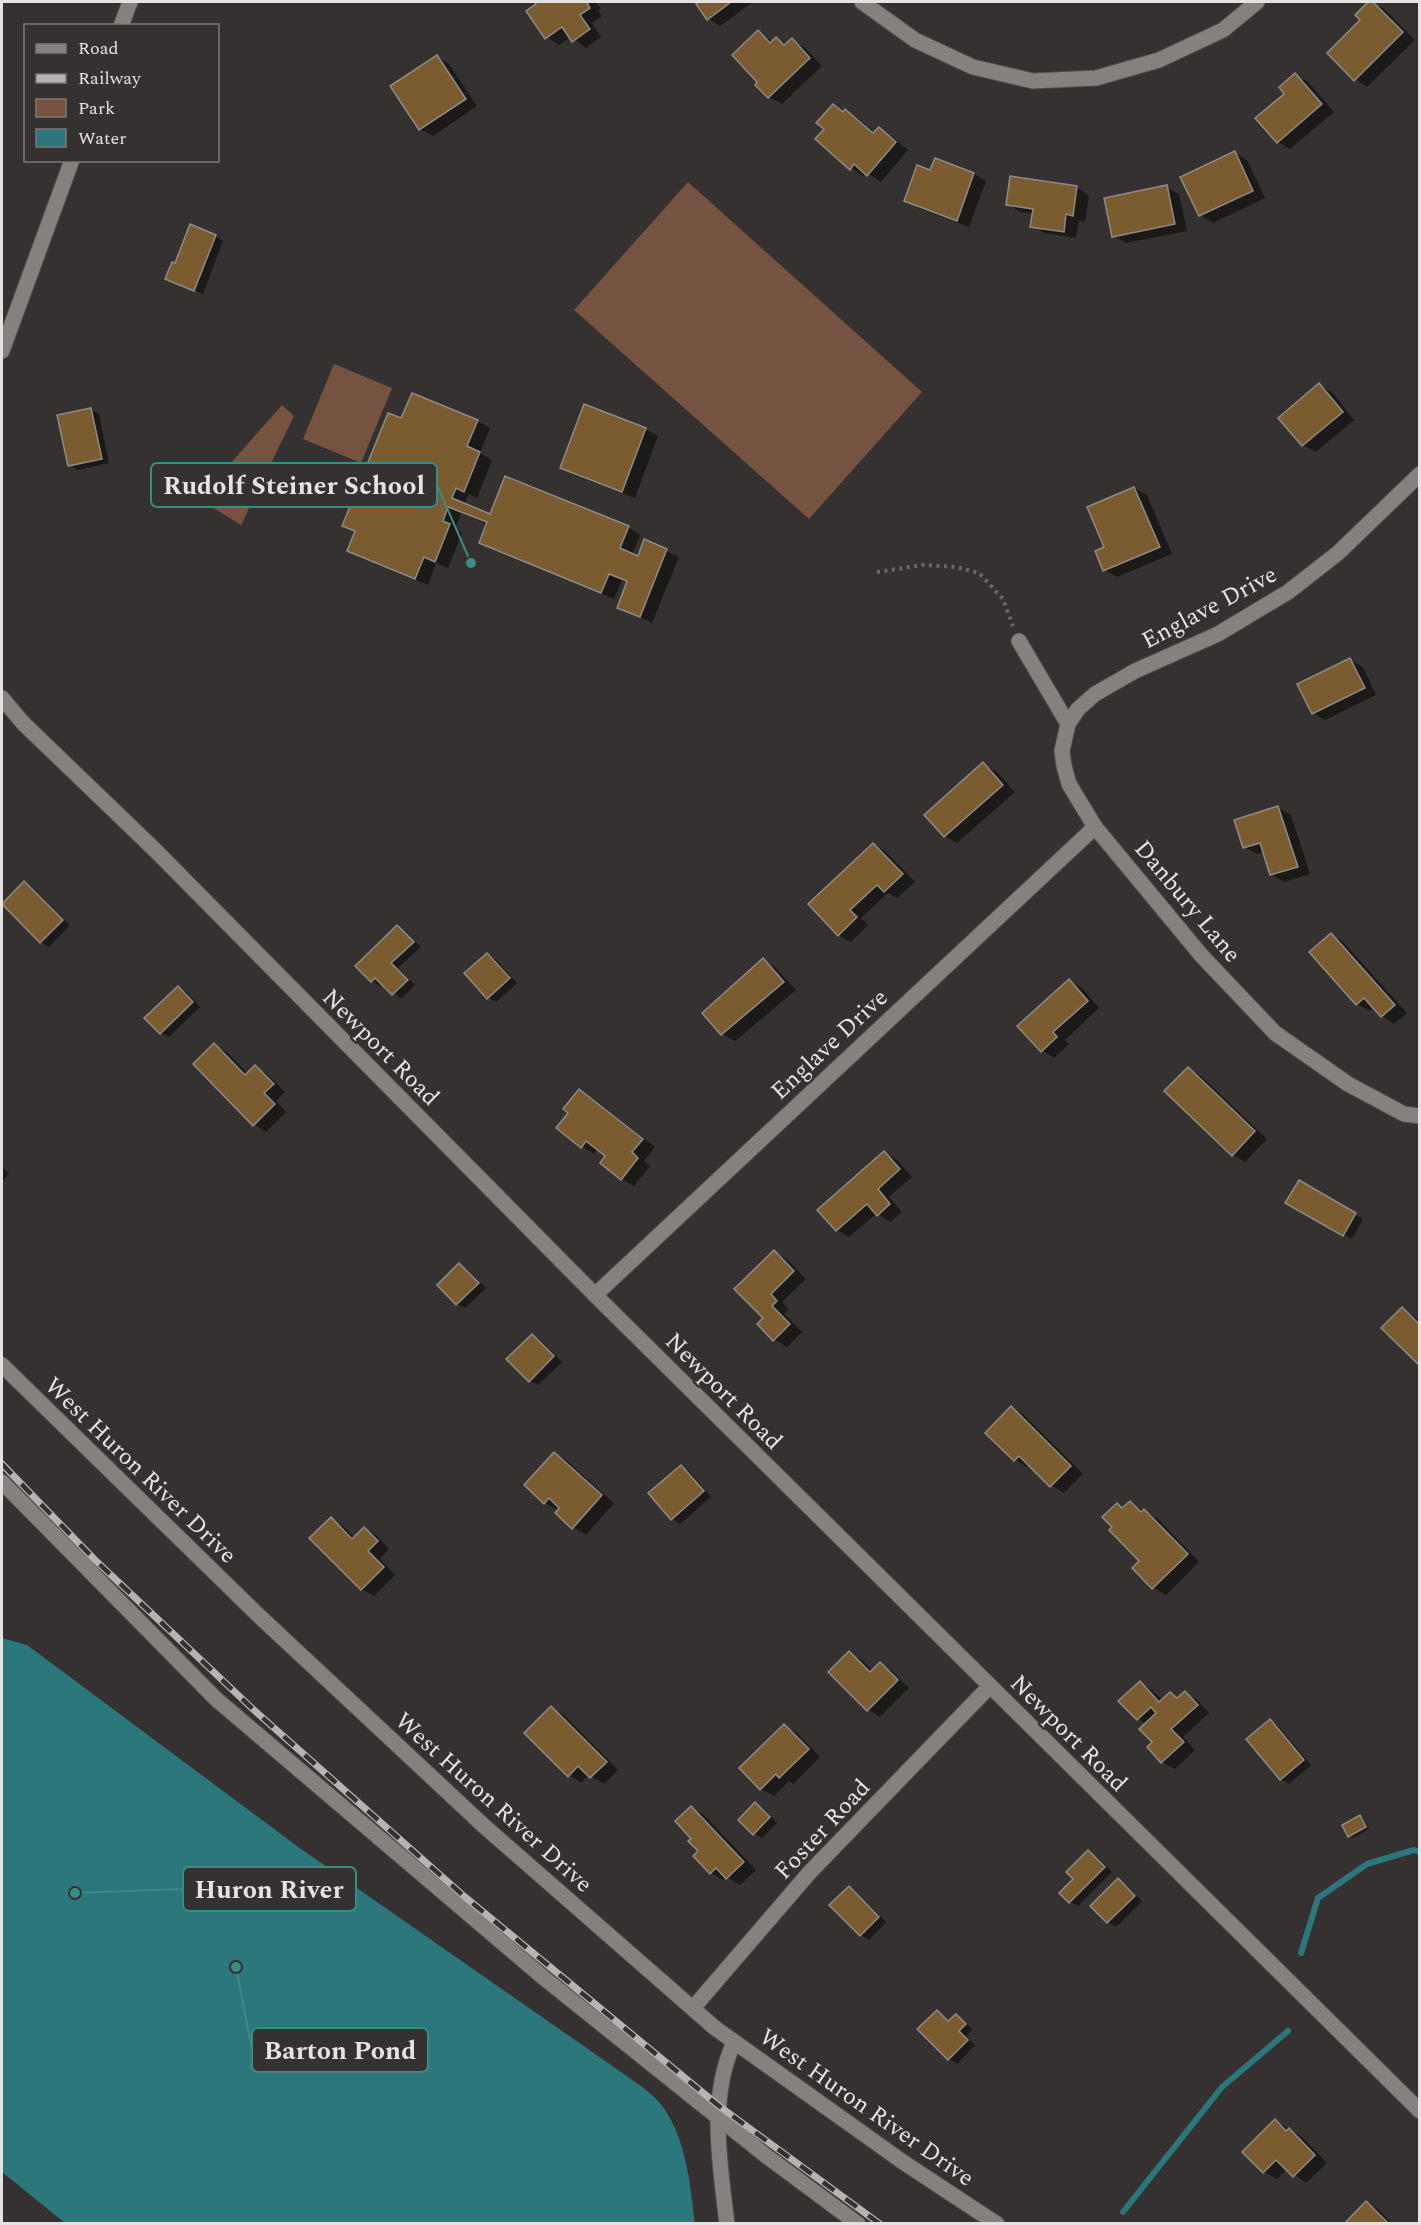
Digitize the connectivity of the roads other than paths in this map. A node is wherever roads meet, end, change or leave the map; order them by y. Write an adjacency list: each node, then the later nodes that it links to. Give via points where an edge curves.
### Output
1 (130, 2): 4 (street)
2 (862, 2): 3 (street, via 915,40 973,67 1033,81 1096,78 1160,60 1223,30)
3 (1257, 2)
4 (122, 24)
5 (71, 162): 6 (street)
6 (5, 329): 7 (street)
7 (2, 351)
8 (1419, 474): 11 (street, Englave Drive, via 1338,553 1288,592 1218,634 1109,685 1078,709)
9 (1019, 641): 11 (street)
10 (2, 698): 14 (street, Newport Road)
11 (1068, 724): 12 (street, Danbury Lane, via 1062,751 1064,766 1069,784)
12 (1095, 827): 13 (street, Danbury Lane, via 1201,955 1275,1033 1348,1084 1404,1114); 14 (street, Englave Drive)
13 (1419, 1116)
14 (595, 1295): 17 (street, Newport Road)
15 (2, 1365): 18 (street, West Huron River Drive, via 257,1614 484,1826)
16 (2, 1482): 21 (street, via 216,1699 544,1978)
17 (990, 1686): 18 (street, Foster Road, via 810,1872); 20 (street, Newport Road)
18 (693, 2008): 19 (street, West Huron River Drive)
19 (734, 2042): 21 (street, via 723,2073); 24 (street, West Huron River Drive, via 903,2162)
20 (1419, 2111)
21 (718, 2118): 22 (street); 23 (street)
22 (727, 2223)
23 (858, 2223)
24 (997, 2223)

